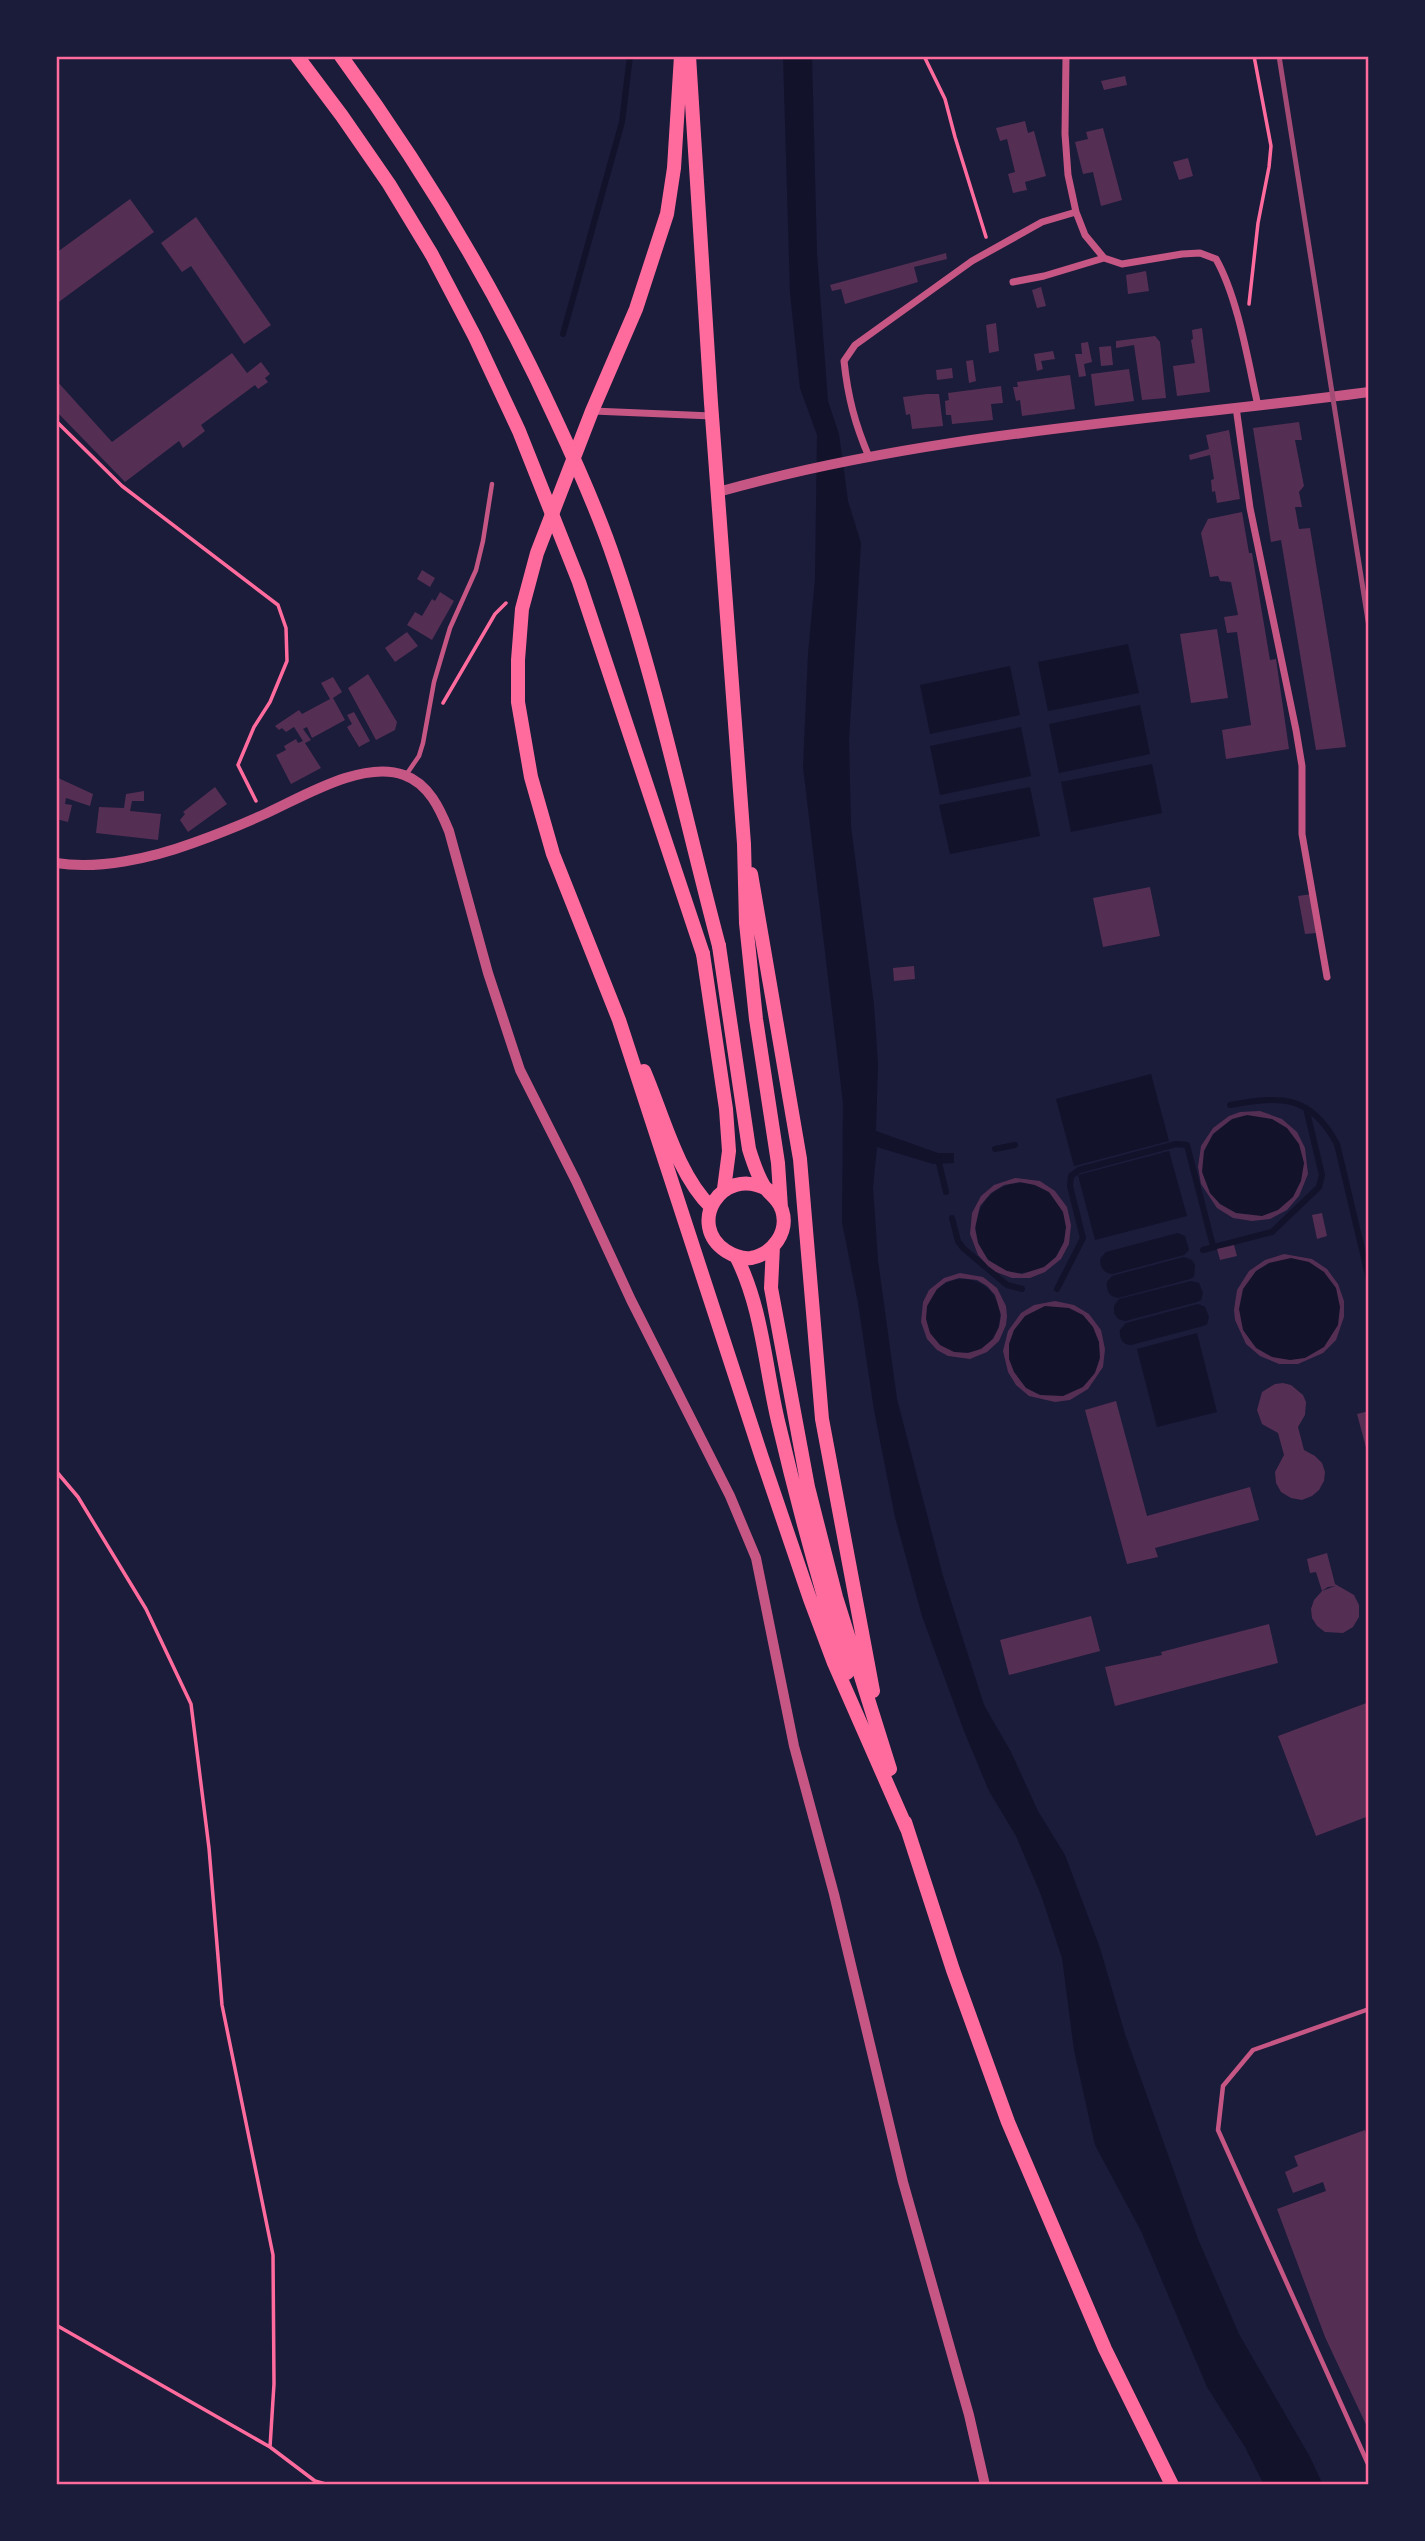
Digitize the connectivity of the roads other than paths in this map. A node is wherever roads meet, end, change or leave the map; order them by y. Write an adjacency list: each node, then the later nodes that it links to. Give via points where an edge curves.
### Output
1 (297, 56): 22 (main road, via 381,173 432,255 519,431 579,582 703,954 727,1121)
2 (341, 56): 23 (main road, via 419,167 501,306 601,527 644,650 719,946 746,1135)
3 (681, 56): 12 (main road, via 667,214 636,309)
4 (690, 56): 13 (main road)
5 (1066, 56): 6 (street, via 1065,134)
6 (1076, 212): 7 (street, via 1085,235); 14 (street, via 1042,222 985,253 855,345 844,361)
7 (1104, 258): 8 (street); 10 (street, via 1122,264 1200,253 1216,259 1236,314)
8 (1013, 282)
9 (1369, 392): 10 (street)
10 (1258, 405): 11 (street)
11 (1236, 407): 14 (street); 20 (street, via 1250,508 1302,766 1301,834)
12 (592, 411): 13 (street); 21 (main road, via 531,573 522,609 517,679 522,728 544,826)
13 (712, 416): 16 (main road)
14 (862, 459): 16 (street)
15 (492, 484): 17 (lane, via 476,570 450,628 418,757)
16 (718, 492): 18 (main road)
17 (406, 775): 19 (street, via 382,772 342,779 191,844 159,853 96,864); 33 (street, via 432,796 441,811 520,1070 753,1550 794,1746 903,2182)
18 (744, 844): 25 (main road, via 747,934); 29 (main road, via 800,1160 829,1466)
19 (56, 863)
20 (1327, 977)
21 (619, 1020): 24 (main road, via 686,1173); 28 (main road, via 810,1599)
22 (724, 1189): 23 (main road, via 749,1182); 24 (main road)
23 (766, 1189): 25 (main road)
24 (711, 1207): 27 (main road, via 712,1234 721,1248)
25 (781, 1208): 26 (main road, via 783,1225)
26 (773, 1246): 27 (main road, via 758,1256); 29 (main road, via 771,1288 805,1475 833,1587)
27 (736, 1256): 28 (main road, via 753,1295 807,1536)
28 (864, 1727): 30 (main road)
29 (880, 1734): 30 (main road)
30 (907, 1829): 34 (main road, via 1008,2122 1105,2349)
31 (1369, 2008): 32 (lane, via 1253,2050 1223,2086 1218,2130)
32 (1369, 2466)
33 (985, 2485)
34 (1171, 2485)

